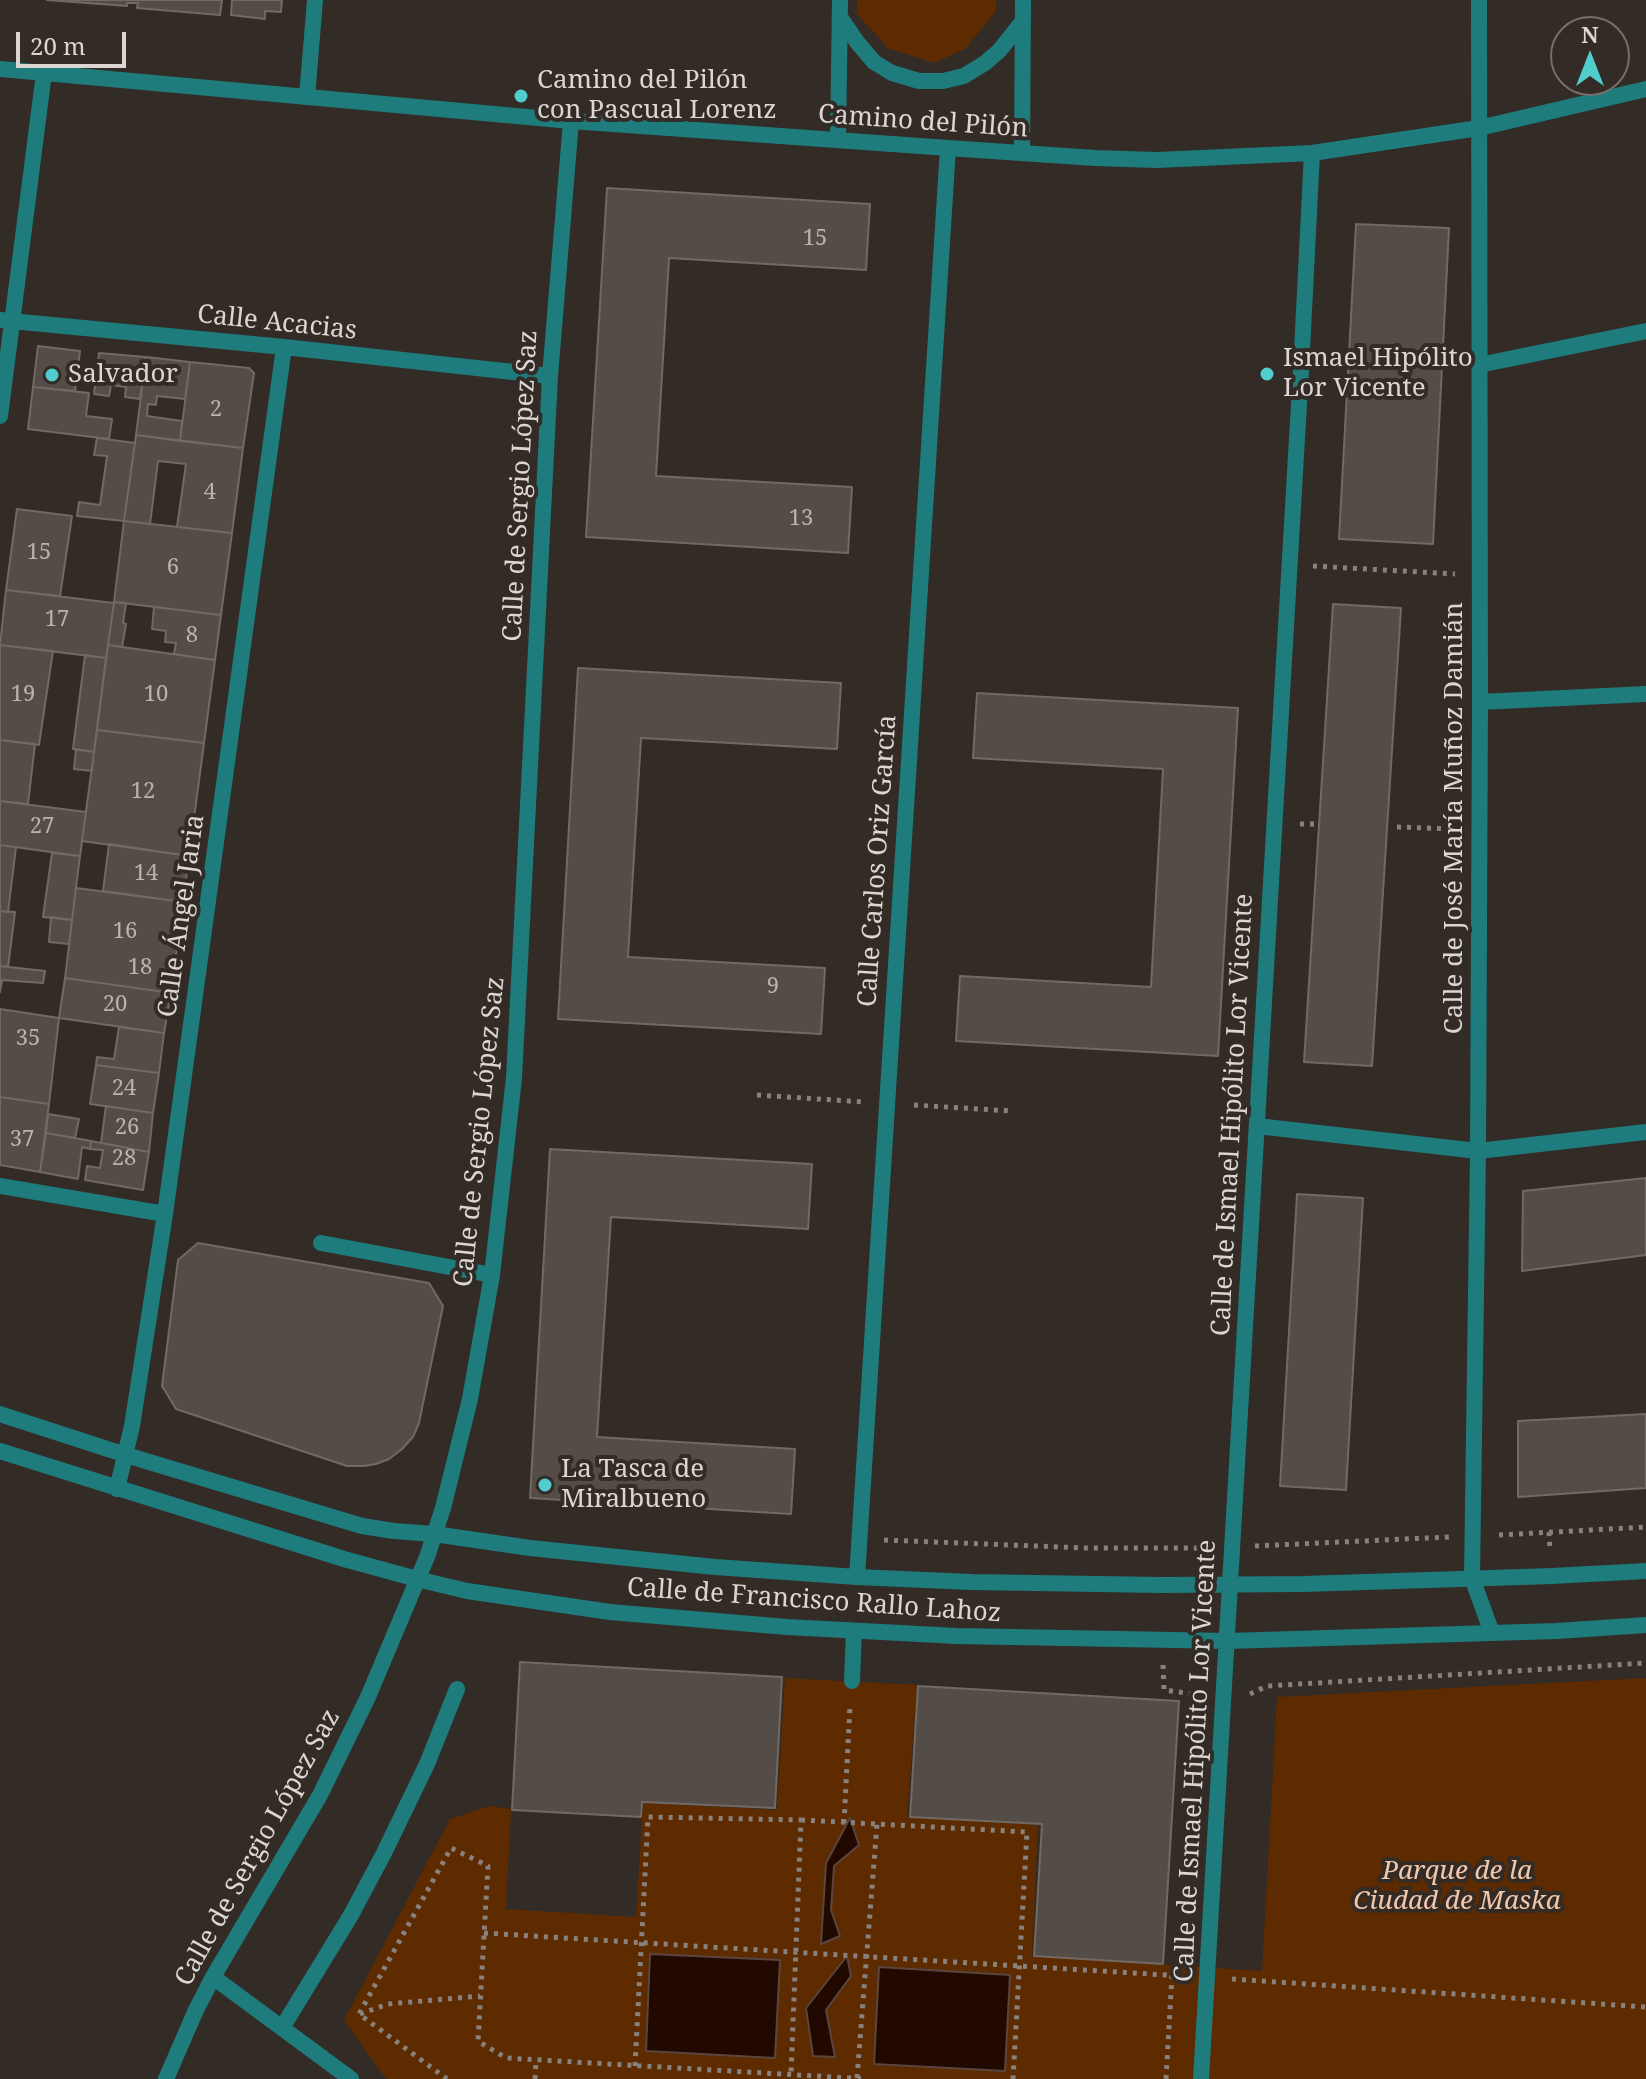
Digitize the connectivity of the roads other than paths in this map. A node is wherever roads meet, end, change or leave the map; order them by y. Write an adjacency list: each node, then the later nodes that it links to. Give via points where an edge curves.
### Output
1 (315, 0): 9 (street)
2 (1023, 0): 5 (street)
3 (1479, 0): 11 (street, Calle de José María Muñoz Damián)
4 (840, 8): 5 (street, via 874,62 919,81 964,76 999,51); 12 (street)
5 (1023, 21): 14 (street)
6 (0, 69): 7 (street, Camino del Pilón)
7 (44, 73): 9 (street, Camino del Pilón); 16 (street)
8 (1646, 89): 11 (street, Camino del Pilón)
9 (307, 97): 10 (street, Camino del Pilón)
10 (571, 121): 12 (street, Camino del Pilón); 20 (street, Calle de Sergio López Saz)
11 (1479, 128): 15 (street, Camino del Pilón); 19 (street, Calle de José María Muñoz Damián)
12 (838, 140): 13 (street, Camino del Pilón)
13 (948, 148): 14 (street, Camino del Pilón); 37 (street, Calle Carlos Oriz García)
14 (1022, 153): 15 (street, Camino del Pilón, via 1157,160)
15 (1312, 153): 24 (street, Calle de Ismael Hipólito Lor Vicente)
16 (6, 321): 18 (street, Calle Acacias); 21 (street)
17 (1646, 331): 19 (street)
18 (284, 347): 20 (street, Calle Acacias); 28 (street, Calle Ángel Jaria)
19 (1479, 365): 23 (street, Calle de José María Muñoz Damián)
20 (550, 376): 30 (street, Calle de Sergio López Saz, via 514,1078)
21 (0, 416)
22 (1646, 694): 23 (street)
23 (1480, 702): 26 (street, Calle de José María Muñoz Damián)
24 (1257, 1126): 26 (street); 40 (street, Calle de Ismael Hipólito Lor Vicente)
25 (1646, 1132): 26 (street)
26 (1478, 1151): 38 (street, Calle de José María Muñoz Damián)
27 (0, 1186): 28 (street)
28 (165, 1214): 33 (street, Calle Ángel Jaria)
29 (321, 1243): 30 (street)
30 (492, 1275): 35 (street, Calle de Sergio López Saz, via 470,1399)
31 (0, 1414): 33 (street, Calle de Francisco Rallo Lahoz)
32 (0, 1451): 34 (street, Calle de Francisco Rallo Lahoz)
33 (126, 1455): 34 (street, Calle Ángel Jaria); 35 (street, Calle de Francisco Rallo Lahoz, via 362,1526)
34 (117, 1489): 39 (street, Calle de Francisco Rallo Lahoz)
35 (434, 1534): 37 (street, Calle de Francisco Rallo Lahoz, via 612,1557); 39 (street, Calle de Sergio López Saz)
36 (1646, 1571): 38 (street, Calle de Francisco Rallo Lahoz)
37 (857, 1577): 40 (street, Calle de Francisco Rallo Lahoz)
38 (1472, 1578): 40 (street, Calle de Francisco Rallo Lahoz); 43 (street, Calle de José María Muñoz Damián)
39 (417, 1579): 42 (street, Calle de Francisco Rallo Lahoz, via 610,1612); 47 (street, Calle de Sergio López Saz, via 325,1785)
40 (1230, 1585): 44 (street, Calle de Ismael Hipólito Lor Vicente)
41 (1646, 1625): 43 (street, Calle de Francisco Rallo Lahoz)
42 (854, 1631): 44 (street, Calle de Francisco Rallo Lahoz); 45 (street)
43 (1492, 1633): 44 (street, Calle de Francisco Rallo Lahoz)
44 (1228, 1641): 51 (street, Calle de Ismael Hipólito Lor Vicente)
45 (852, 1681)
46 (457, 1689): 48 (street, via 384,1853)
47 (213, 1977): 48 (street); 49 (street, Calle de Sergio López Saz)
48 (282, 2028): 50 (street)
49 (166, 2079)
50 (351, 2079)
51 (1201, 2079)

